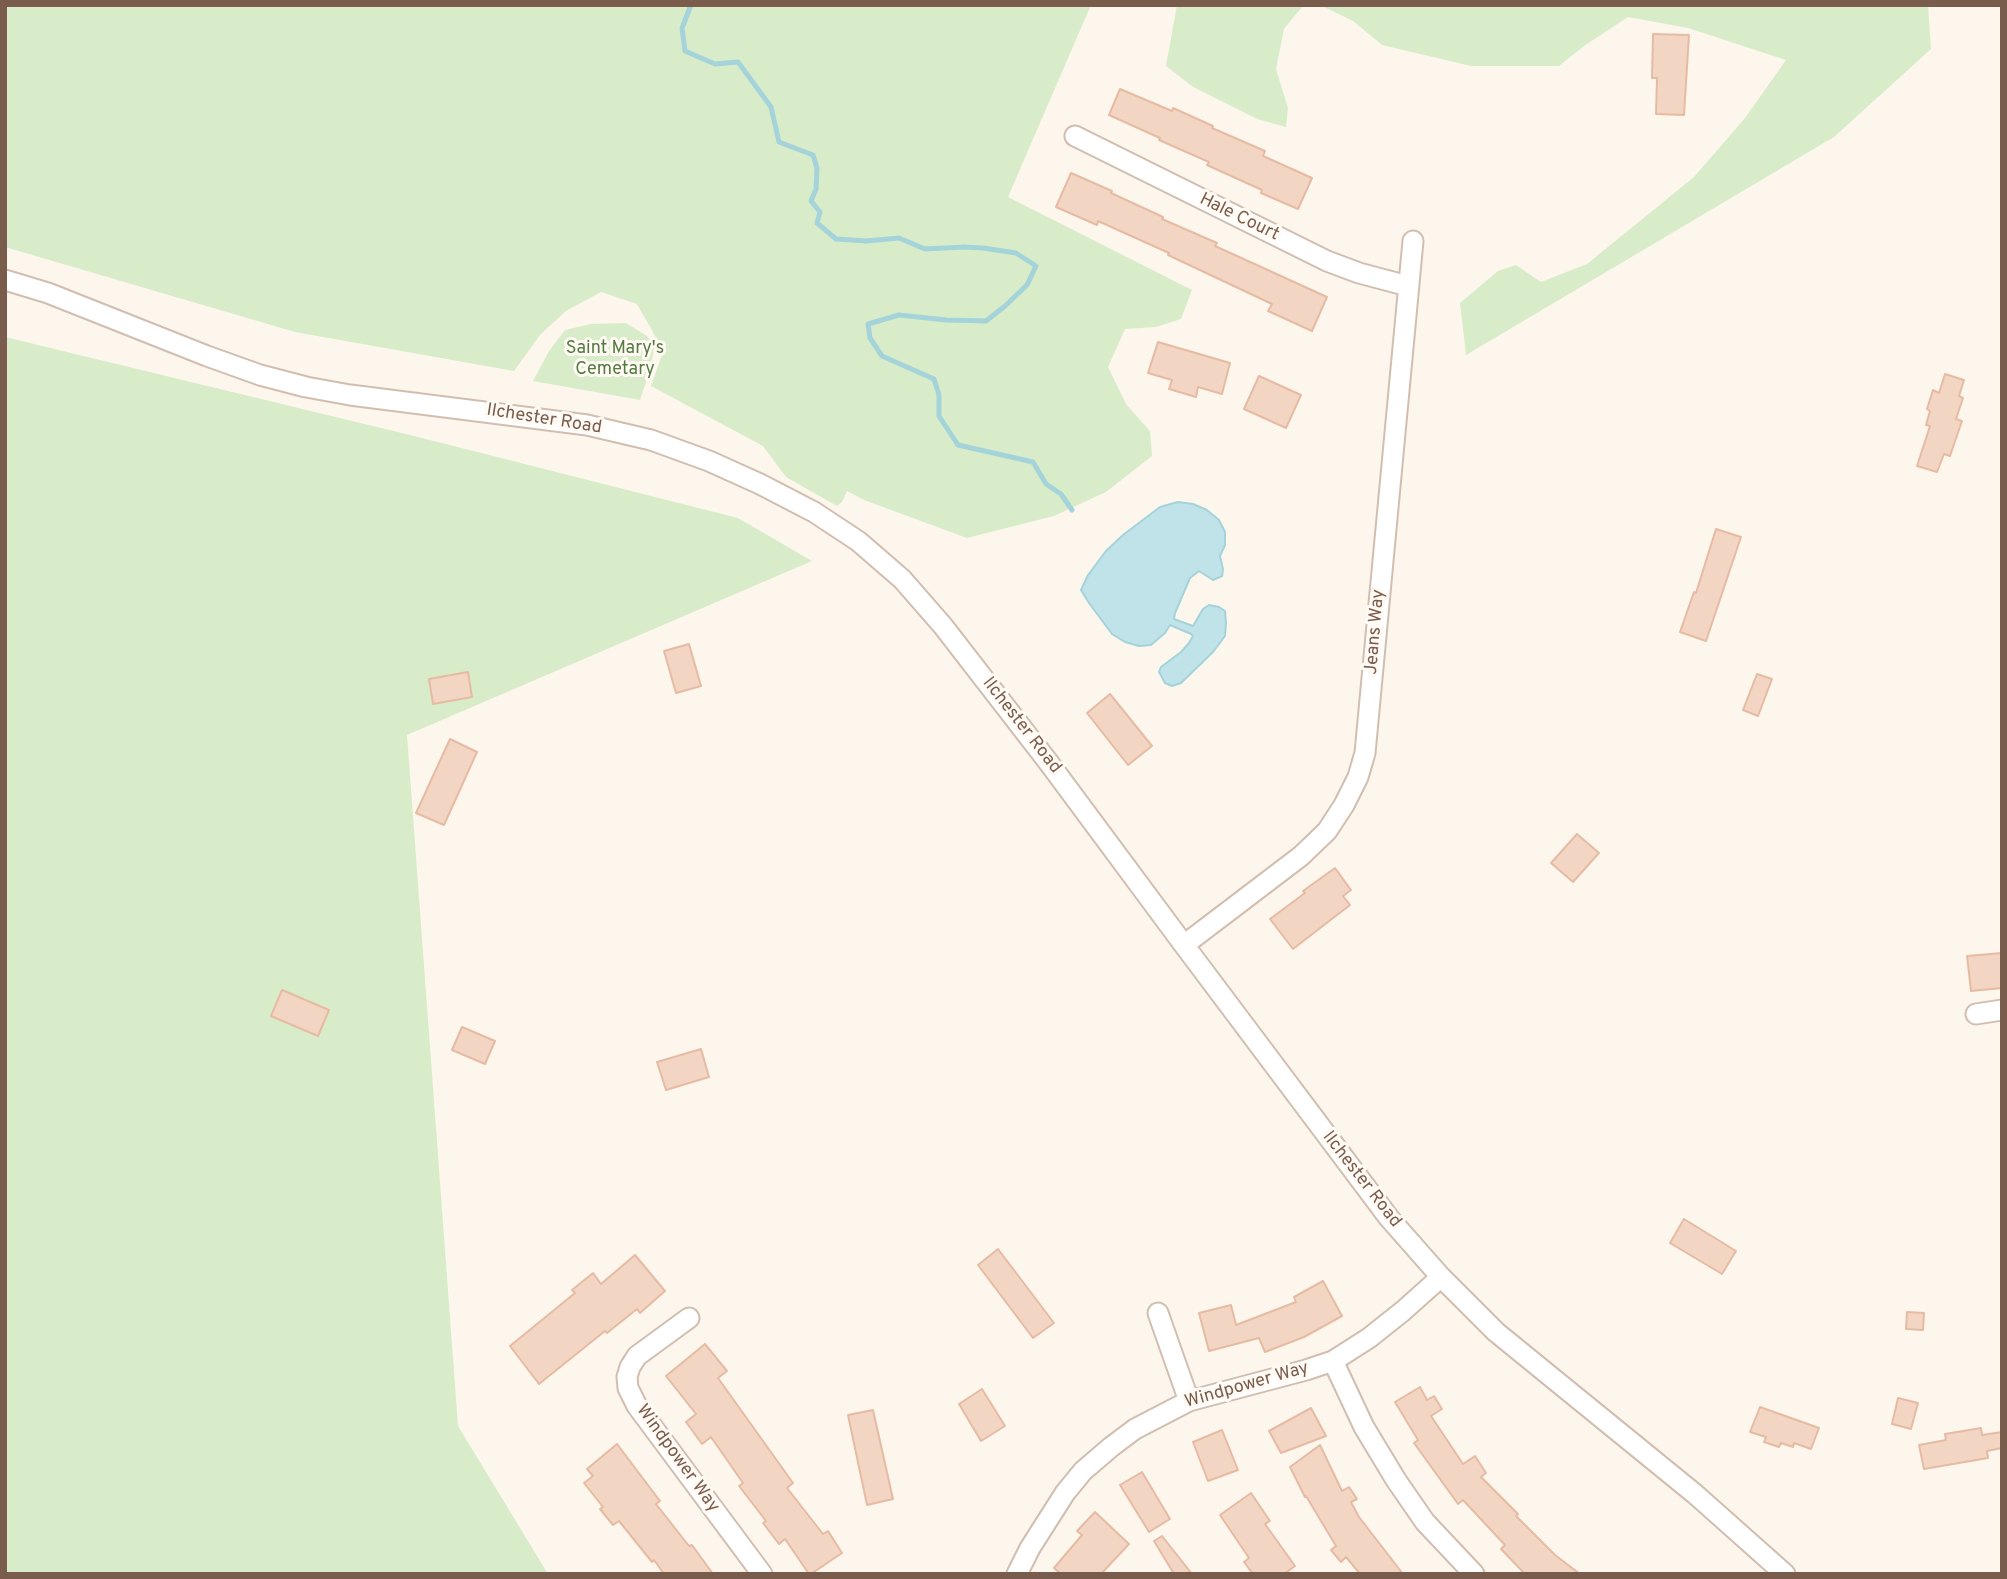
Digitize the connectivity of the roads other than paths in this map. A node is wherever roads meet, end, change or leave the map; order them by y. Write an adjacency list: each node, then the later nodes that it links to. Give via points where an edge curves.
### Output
1 (1075, 136): 4 (street, Hale Court, via 1327,261)
2 (1413, 241): 4 (street, Jeans Way)
3 (5, 280): 5 (street, Ilchester Road, via 260,375 306,387 587,425 651,440 709,461 814,512 858,541 902,579 943,626)
4 (1408, 286): 5 (street, Jeans Way, via 1365,752 1357,777 1327,831)
5 (1184, 946): 8 (street, Ilchester Road, via 1389,1218)
6 (2002, 1010): 7 (street)
7 (1976, 1014)
8 (1441, 1277): 11 (street, Windpower Way, via 1369,1338); 16 (street, Ilchester Road, via 1496,1332 1695,1494)
9 (1158, 1313): 12 (street)
10 (689, 1318): 13 (street, Windpower Way, via 637,1356 626,1377 628,1388)
11 (1333, 1361): 12 (street, Windpower Way); 15 (street, via 1396,1480 1426,1522)
12 (1189, 1401): 14 (street, Windpower Way, via 1135,1429 1083,1471 1048,1517)
13 (762, 1574)
14 (1017, 1574)
15 (1474, 1574)
16 (1785, 1574)

